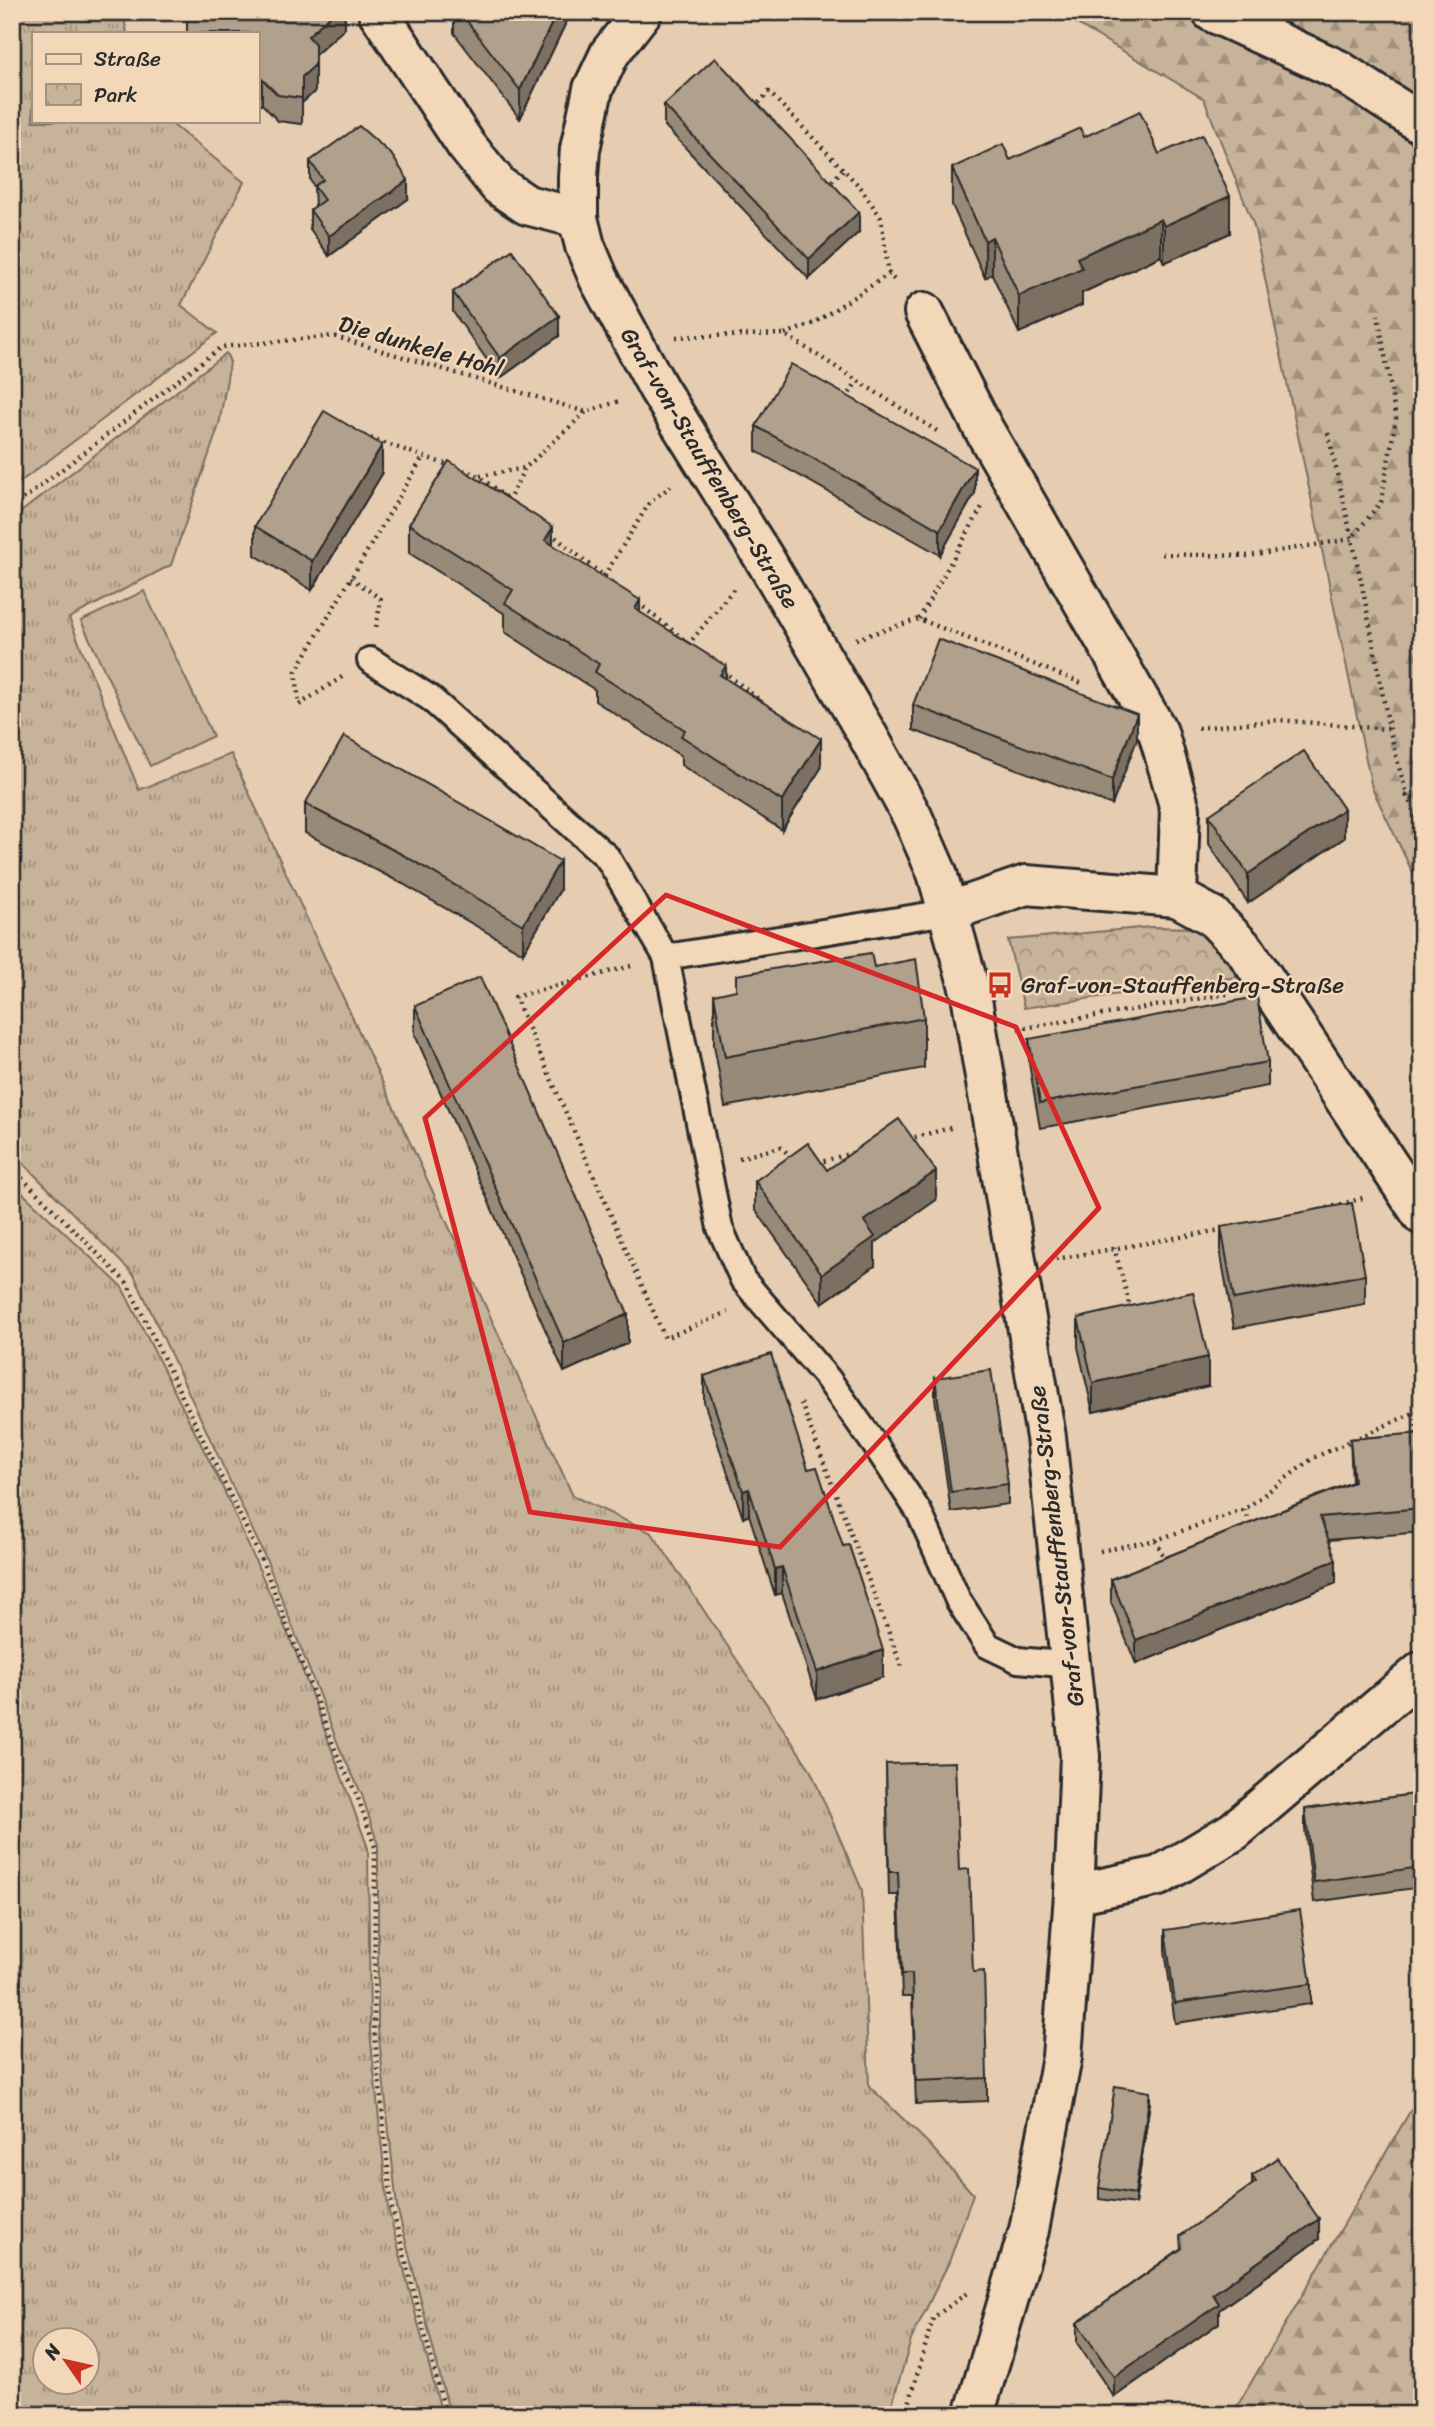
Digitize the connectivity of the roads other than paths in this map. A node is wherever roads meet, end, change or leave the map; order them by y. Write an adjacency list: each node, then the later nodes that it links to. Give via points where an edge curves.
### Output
1 (378, 12): 5 (street, via 466,145 499,186 527,205)
2 (642, 12): 5 (street, Graf-von-Stauffenberg-Straße, via 610,53 593,89 580,149)
3 (1212, 12): 4 (street, via 1337,69)
4 (1422, 124)
5 (578, 218): 9 (street, Graf-von-Stauffenberg-Straße, via 599,279 658,388 912,816)
6 (924, 312): 8 (street, via 1005,466 1158,732 1180,810)
7 (370, 660): 10 (lane, via 429,698 607,857)
8 (1177, 897): 9 (street, via 1026,885); 11 (street, via 1212,916 1245,950)
9 (948, 912): 10 (lane); 12 (street, Graf-von-Stauffenberg-Straße, via 967,975 1046,1437)
10 (666, 957): 12 (lane, via 720,1228 743,1280 828,1379 919,1512 958,1600 987,1645 1018,1660)
11 (1413, 1201)
12 (1072, 1665): 14 (street, Graf-von-Stauffenberg-Straße, via 1080,1756)
13 (1422, 1671): 14 (street, via 1234,1831 1159,1877)
14 (1074, 1894): 15 (street, Graf-von-Stauffenberg-Straße, via 1062,2057 1029,2230)
15 (974, 2415)

